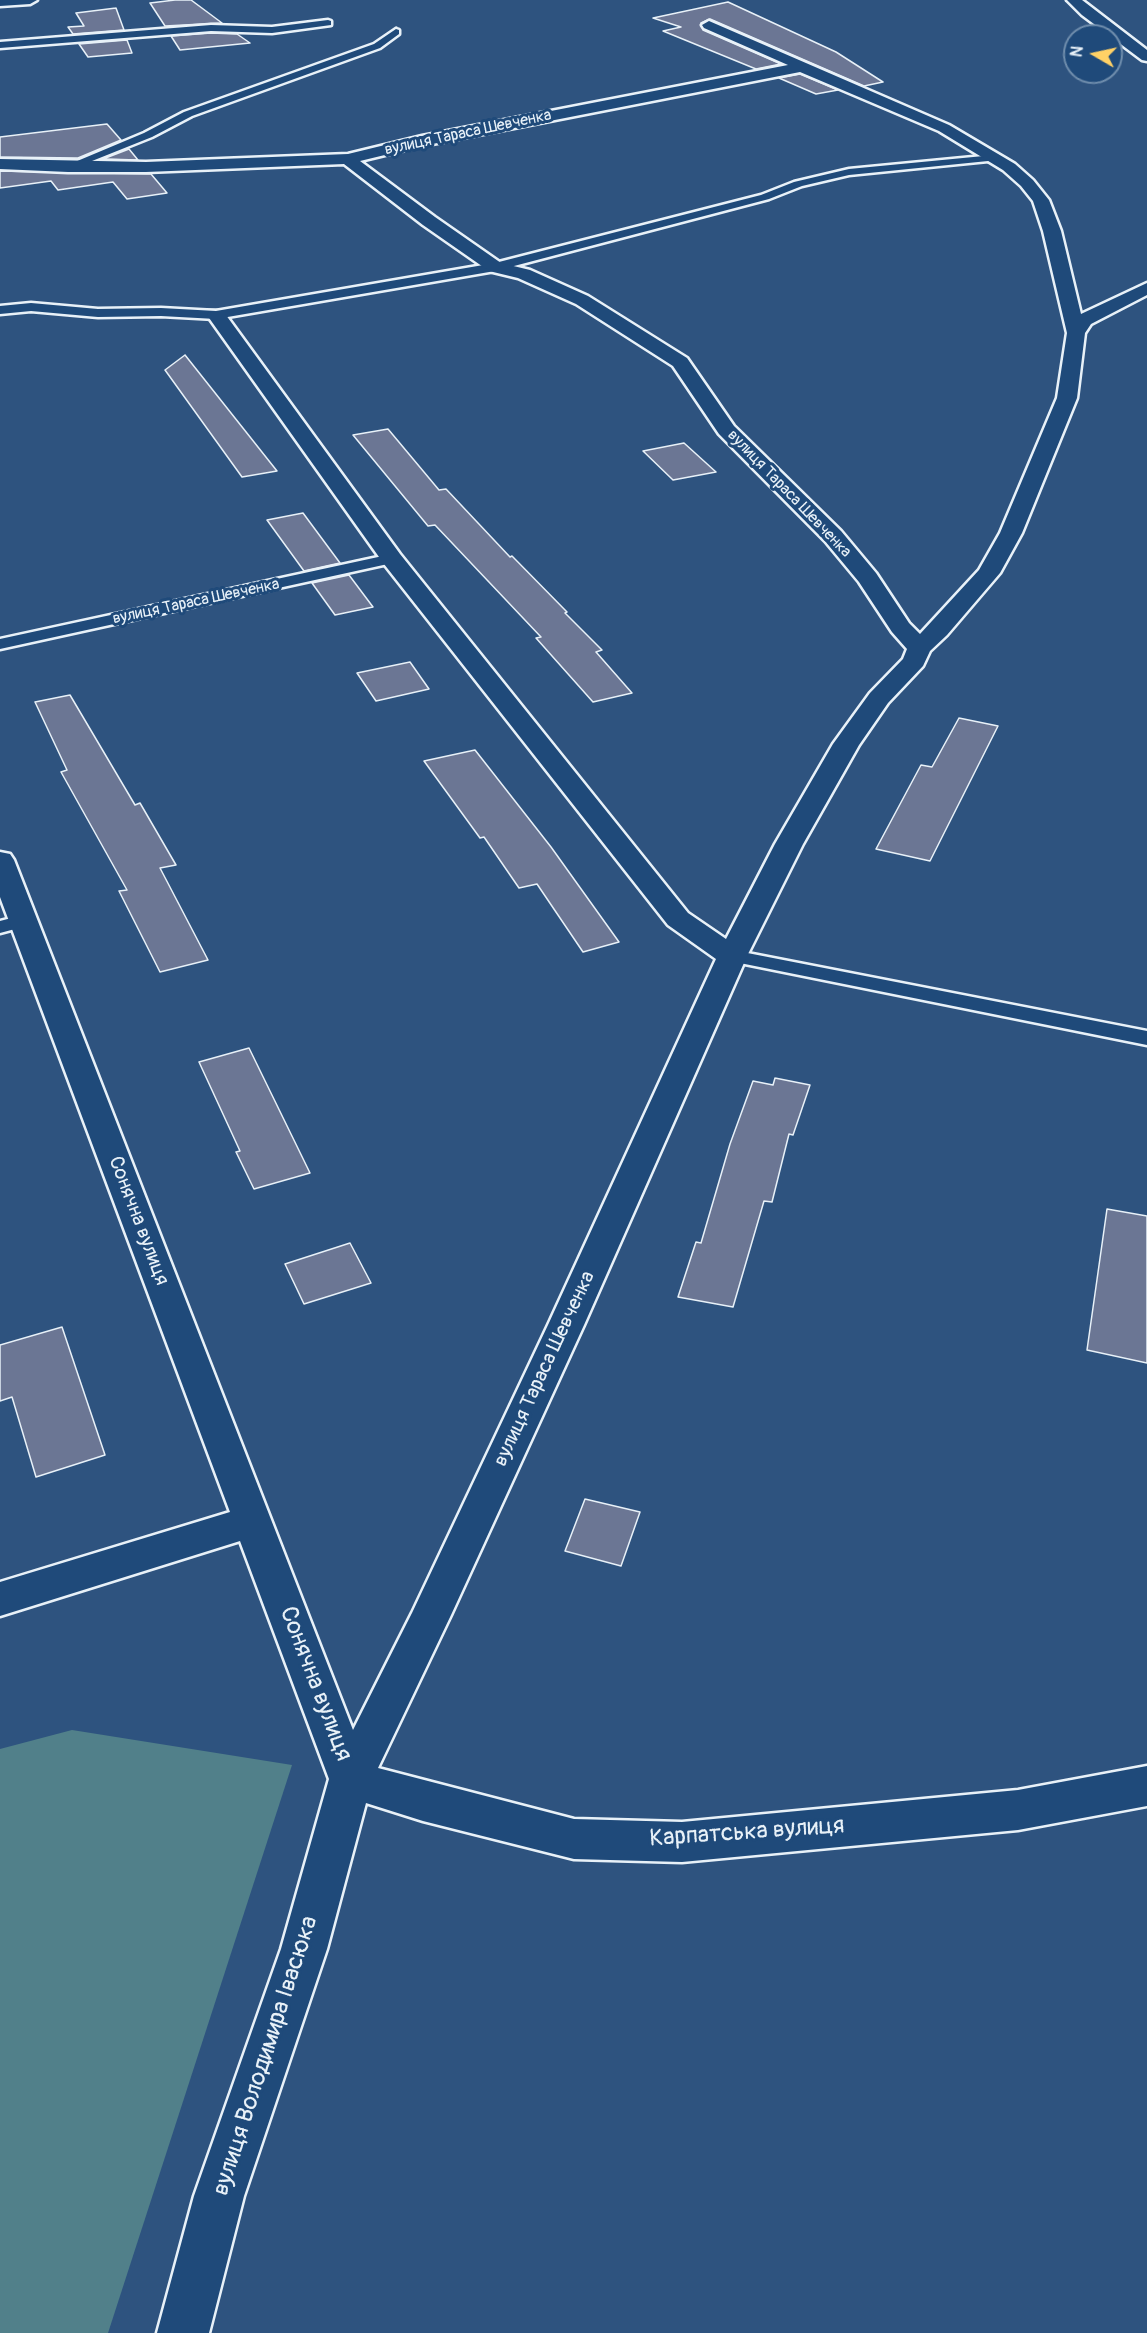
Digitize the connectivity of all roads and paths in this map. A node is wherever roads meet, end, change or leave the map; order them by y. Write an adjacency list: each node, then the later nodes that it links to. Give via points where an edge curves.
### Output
1 (30, 0): 3 (street)
2 (1074, 0): 8 (street)
3 (0, 2)
4 (328, 23): 7 (lane, via 272,30 211,28)
5 (709, 25): 9 (street, вулиця Тараса Шевченка)
6 (396, 32): 13 (lane, вулиця Тараса Шевченка, via 377,46 188,114 148,135)
7 (0, 45)
8 (1147, 57)
9 (801, 67): 10 (street, вулиця Тараса Шевченка, via 944,128); 11 (street, вулиця Тараса Шевченка, via 434,138)
10 (994, 158): 14 (lane, вулиця Тараса Шевченка, via 849,172); 18 (street, вулиця Тараса Шевченка, via 1015,172 1041,200)
11 (348, 159): 13 (street, вулиця Тараса Шевченка); 14 (street, вулиця Тараса Шевченка)
12 (0, 164): 13 (street, вулиця Тараса Шевченка)
13 (68, 167)
14 (495, 267): 17 (lane, вулиця Тараса Шевченка); 21 (street, вулиця Тараса Шевченка, via 524,274 582,300 680,363 726,430 833,536)
15 (1147, 288): 18 (street)
16 (0, 310): 17 (lane, вулиця Тараса Шевченка, via 31,307 98,313)
17 (216, 315): 19 (street)
18 (1080, 326): 21 (street, вулиця Тараса Шевченка, via 1067,398 1011,533 989,573)
19 (392, 559): 20 (lane, вулиця Тараса Шевченка); 24 (street, via 678,919)
20 (0, 644)
21 (919, 648): 24 (street, вулиця Тараса Шевченка, via 914,661 879,698 846,744)
22 (0, 860): 23 (street, Сонячна вулиця)
23 (11, 924): 26 (street, Сонячна вулиця)
24 (732, 956): 25 (lane); 28 (street, вулиця Тараса Шевченка, via 561,1335)
25 (1147, 1038)
26 (253, 1521): 27 (street); 28 (street, Сонячна вулиця)
27 (0, 1599)
28 (351, 1779): 29 (street, Карпатська вулиця, via 574,1839 682,1842 1018,1810); 30 (street, вулиця Володимира Івасюка, via 304,1949 219,2196)
29 (1147, 1786)
30 (183, 2333)

